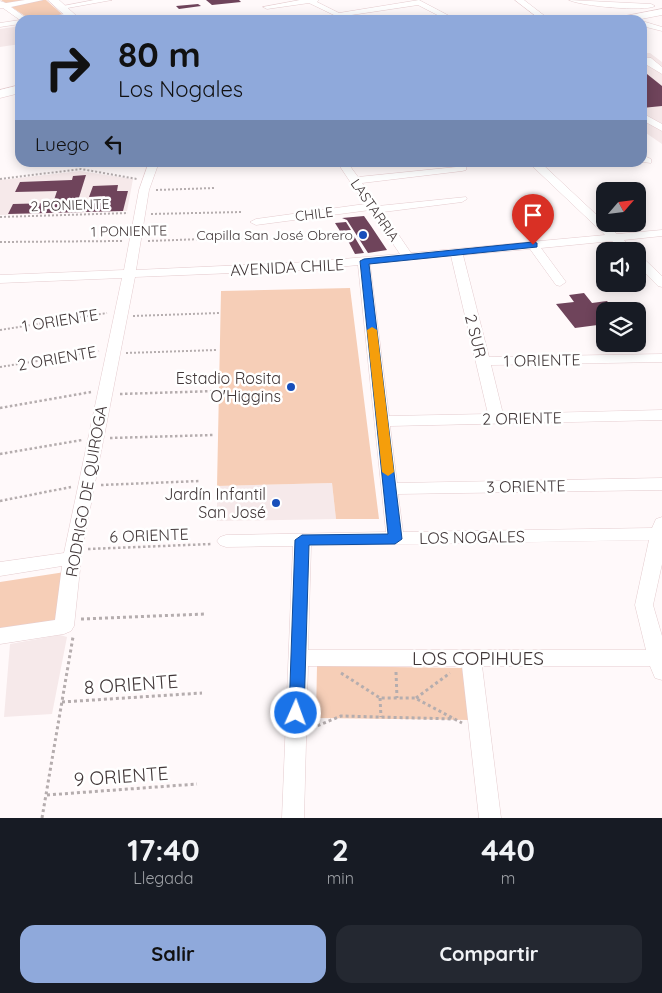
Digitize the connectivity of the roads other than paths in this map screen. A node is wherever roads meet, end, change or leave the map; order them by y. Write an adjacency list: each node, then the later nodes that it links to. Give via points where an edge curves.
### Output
1 (39, 0): 11 (street)
2 (54, 0): 12 (main road)
3 (108, 0): 12 (street)
4 (316, 0): 8 (street)
5 (519, 0): 18 (street)
6 (573, 0): 10 (street, via 627,6)
7 (606, 0): 10 (street)
8 (311, 1): 9 (street, via 338,15); 13 (street)
9 (417, 2): 17 (street)
10 (648, 3)
11 (1, 4): 15 (street)
12 (62, 7): 16 (main road)
13 (267, 7)
14 (662, 12): 19 (main road)
15 (18, 15)
16 (71, 15)
17 (444, 15)
18 (539, 15)
19 (646, 15)
20 (662, 17): 21 (main road)
21 (647, 21)
22 (647, 22): 23 (main road)
23 (662, 22)
24 (15, 23): 26 (street)
25 (647, 23): 27 (street)
26 (0, 26)
27 (662, 29)
28 (647, 60): 29 (street)
29 (662, 70)
30 (15, 90): 31 (main road)
31 (0, 94)
32 (15, 96): 33 (main road)
33 (0, 100)
34 (647, 119): 35 (street)
35 (662, 128)
36 (154, 167): 52 (street, RODRIGO DE QUIROGA, via 145,185)
37 (345, 167): 40 (street, LASTARRIA)
38 (538, 167): 45 (street)
39 (462, 168): 40 (street)
40 (355, 181): 42 (street, LASTARRIA)
41 (462, 199): 42 (street, CHILE)
42 (374, 208): 43 (street, CHILE); 49 (street, LASTARRIA)
43 (256, 222)
44 (662, 232): 45 (street, AVENIDA CHILE)
45 (614, 237): 46 (street); 47 (street, AVENIDA CHILE)
46 (619, 242)
47 (533, 245): 48 (street, AVENIDA CHILE); 54 (street)
48 (456, 252): 49 (street, AVENIDA CHILE); 57 (street, 2 SUR)
49 (408, 257): 50 (street, AVENIDA CHILE)
50 (364, 261): 52 (street, AVENIDA CHILE, via 264,269); 60 (street)
51 (646, 268): 55 (street)
52 (128, 273): 53 (street, AVENIDA CHILE); 67 (street, RODRIGO DE QUIROGA)
53 (0, 279)
54 (560, 282)
55 (662, 283)
56 (662, 358): 57 (street, 1 ORIENTE)
57 (483, 361): 59 (street, 2 SUR)
58 (662, 415): 59 (street, 2 ORIENTE)
59 (497, 419): 60 (street, 2 ORIENTE)
60 (382, 420): 62 (street)
61 (662, 484): 62 (street, 3 ORIENTE)
62 (390, 489): 64 (street)
63 (661, 528): 64 (street, LOS NOGALES); 72 (street, via 644,605)
64 (395, 539): 65 (street, LOS NOGALES)
65 (302, 540): 66 (street, LOS NOGALES); 70 (street)
66 (226, 541)
67 (73, 554): 68 (street); 69 (street, RODRIGO DE QUIROGA, via 65,623)
68 (0, 569)
69 (0, 636)
70 (307, 658): 71 (street, LOS COPIHUES); 73 (street, via 296,731)
71 (472, 658): 72 (street, LOS COPIHUES); 74 (street)
72 (660, 665)
73 (293, 818)
74 (490, 818)

